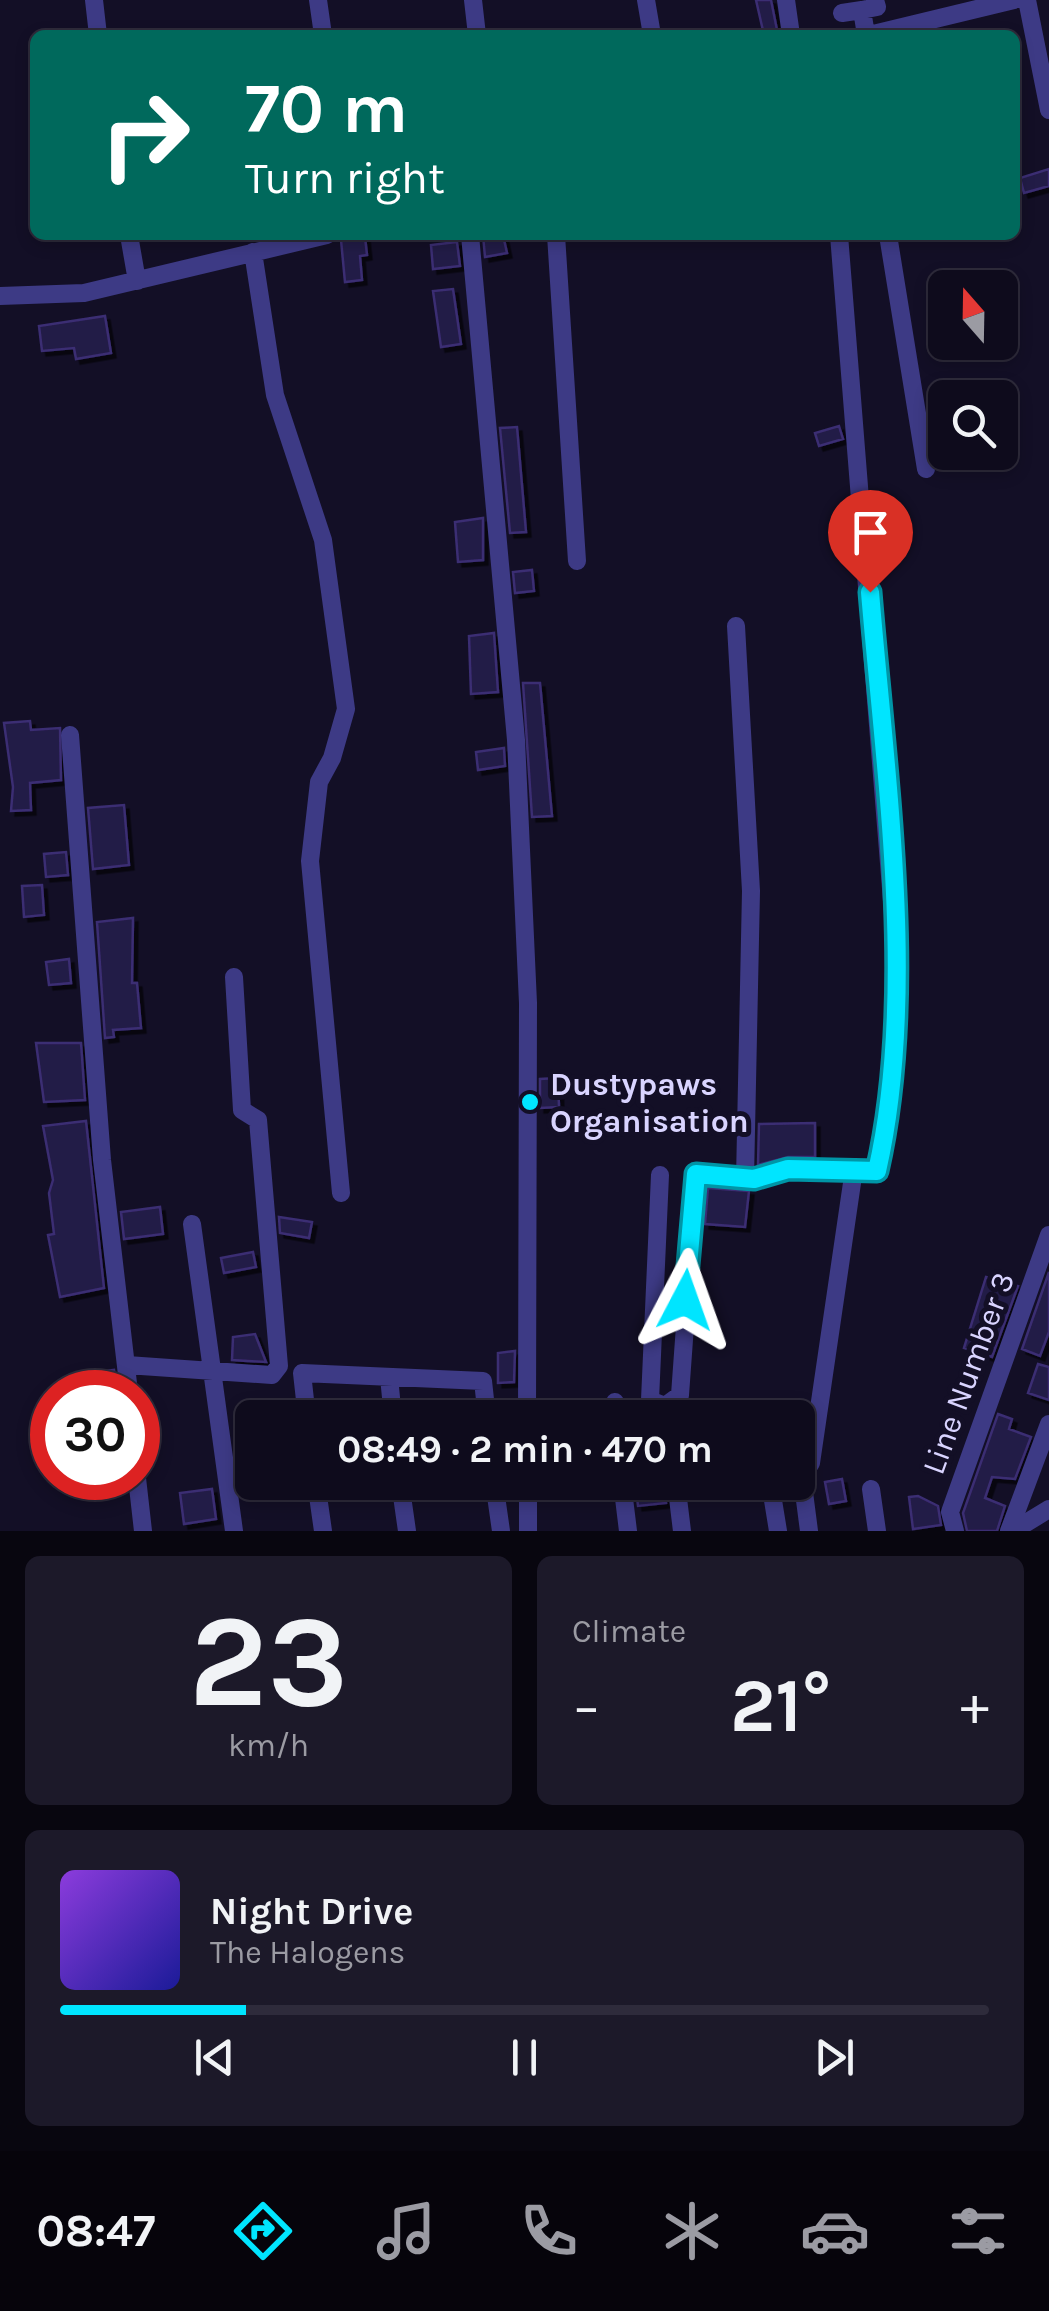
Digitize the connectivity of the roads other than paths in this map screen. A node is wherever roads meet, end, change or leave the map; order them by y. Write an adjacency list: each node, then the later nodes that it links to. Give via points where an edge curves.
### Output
1 (94, 0): 12 (street)
2 (318, 0): 13 (street)
3 (473, 0): 14 (street)
4 (646, 0): 15 (street)
5 (786, 0): 16 (street)
6 (1014, 0): 9 (street)
7 (1027, 0): 19 (street)
8 (869, 5): 11 (street); 17 (street)
9 (967, 6): 10 (street)
10 (934, 9): 18 (street)
11 (842, 13)
12 (97, 30)
13 (322, 30)
14 (477, 30)
15 (651, 30)
16 (791, 30)
17 (868, 30)
18 (902, 30)
19 (1049, 110)
20 (130, 240): 27 (street)
21 (306, 240): 26 (street)
22 (470, 240): 47 (street, via 516,740 528,1003)
23 (556, 240): 30 (street)
24 (840, 240): 35 (street, via 896,964 887,1128 877,1171 788,1169)
25 (889, 240): 29 (street)
26 (253, 252): 27 (street); 37 (street, via 275,395 323,540 346,709 319,782 310,860)
27 (137, 281): 28 (street, via 84,293)
28 (0, 296)
29 (926, 470)
30 (577, 561)
31 (736, 626): 35 (street, via 751,891)
32 (70, 735): 40 (street, via 102,1160)
33 (234, 976): 42 (street, via 242,1110 258,1120 279,1366 263,1376)
34 (660, 1175): 48 (street)
35 (744, 1179): 49 (street, via 696,1174)
36 (852, 1183): 70 (street, via 811,1462 802,1477)
37 (341, 1193)
38 (192, 1224): 42 (street)
39 (1049, 1235): 72 (street, Line Number 3, via 950,1512)
40 (127, 1365): 41 (street); 42 (street)
41 (127, 1370)
42 (213, 1370): 62 (street)
43 (389, 1377): 44 (street, via 302,1373); 45 (street); 46 (street, via 483,1381)
44 (306, 1400)
45 (391, 1400)
46 (485, 1400)
47 (527, 1400)
48 (650, 1400)
49 (676, 1400)
50 (1049, 1424): 73 (street)
51 (871, 1489): 71 (street)
52 (139, 1500): 61 (street)
53 (319, 1500): 63 (street)
54 (403, 1500): 64 (street)
55 (497, 1500): 65 (street)
56 (528, 1500): 66 (street)
57 (624, 1500): 67 (street)
58 (678, 1500): 68 (street)
59 (773, 1500): 69 (street)
60 (1049, 1509): 73 (street)
61 (143, 1531)
62 (234, 1531)
63 (323, 1531)
64 (407, 1531)
65 (501, 1531)
66 (528, 1531)
67 (628, 1531)
68 (682, 1531)
69 (778, 1531)
70 (809, 1531)
71 (877, 1531)
72 (955, 1531)
73 (1011, 1531)

